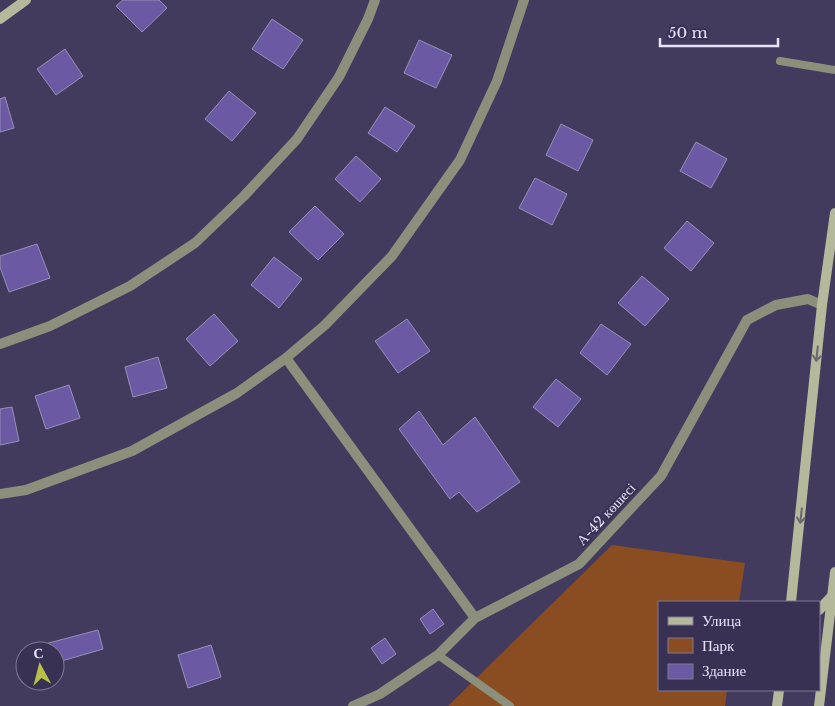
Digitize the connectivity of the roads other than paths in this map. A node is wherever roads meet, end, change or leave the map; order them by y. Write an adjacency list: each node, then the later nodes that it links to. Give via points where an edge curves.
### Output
1 (26, 0): 4 (street)
2 (375, 0): 9 (street, via 339,77 298,139 195,243 130,286 50,326)
3 (524, 0): 10 (street, via 497,81 460,160 392,256 325,325)
4 (0, 19)
5 (780, 61): 6 (lane)
6 (835, 70)
7 (835, 213): 8 (street)
8 (822, 305): 14 (street, one-way to 14); 16 (street, А-42 көшесі, via 808,299 776,305 746,320 661,476 579,564)
9 (0, 344)
10 (286, 358): 11 (street, via 237,393 132,451 26,490); 16 (street)
11 (0, 494)
12 (835, 572): 13 (street)
13 (832, 596): 15 (street); 22 (street)
14 (790, 601)
15 (820, 609)
16 (476, 618): 17 (street, А-42 көшесі)
17 (438, 655): 19 (street, А-42 көшесі, via 380,694); 20 (lane)
18 (779, 691): 21 (street)
19 (353, 706)
20 (510, 706)
21 (777, 706)
22 (819, 706)

